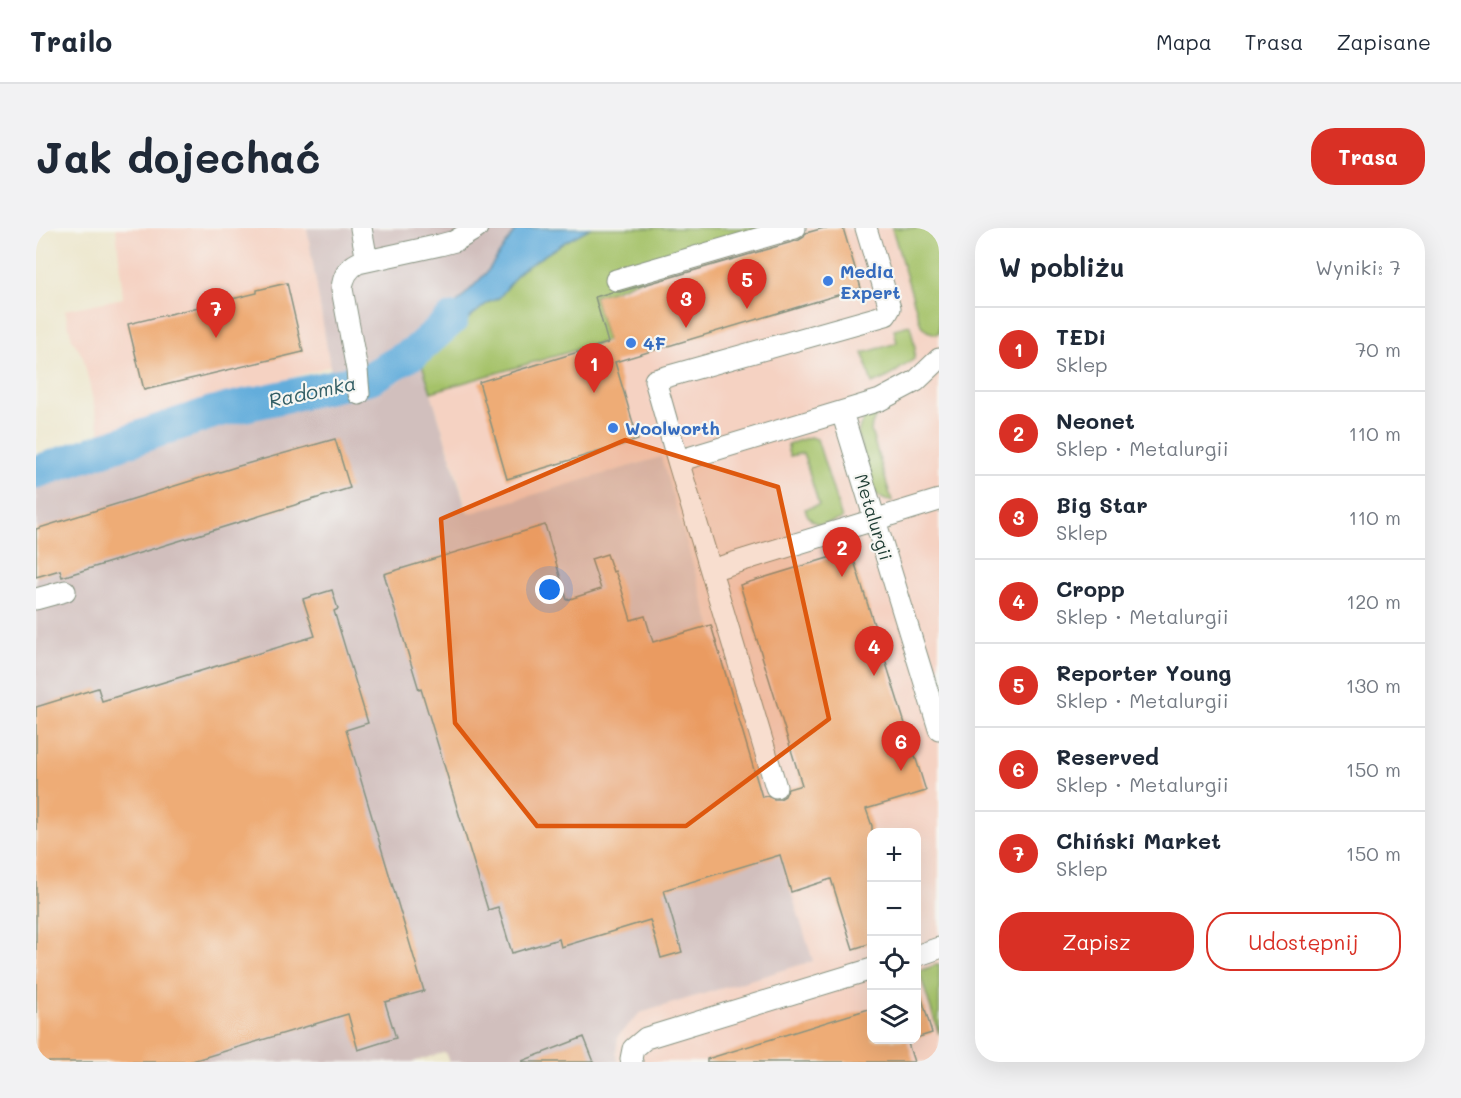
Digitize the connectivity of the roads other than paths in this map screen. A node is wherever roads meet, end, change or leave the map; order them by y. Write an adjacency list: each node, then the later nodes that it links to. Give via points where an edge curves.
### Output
1 (361, 228): 5 (street)
2 (477, 228): 5 (street, via 455,241)
3 (795, 228): 6 (street)
4 (866, 228): 10 (street, via 890,308 886,315 655,380)
5 (367, 261): 8 (street, via 353,265 342,289)
6 (616, 280)
7 (939, 359): 9 (street, via 916,381 880,400)
8 (359, 394)
9 (842, 412): 10 (street); 12 (street, Metalurgii)
10 (678, 461): 13 (street)
11 (939, 500): 12 (street)
12 (875, 520): 13 (street); 16 (street, Metalurgii)
13 (711, 570): 17 (street)
14 (65, 591): 15 (street)
15 (36, 599)
16 (938, 722)
17 (776, 787)
18 (939, 948): 19 (street)
19 (921, 954)
20 (867, 971): 21 (street, via 646,1038 633,1049)
21 (632, 1062)

